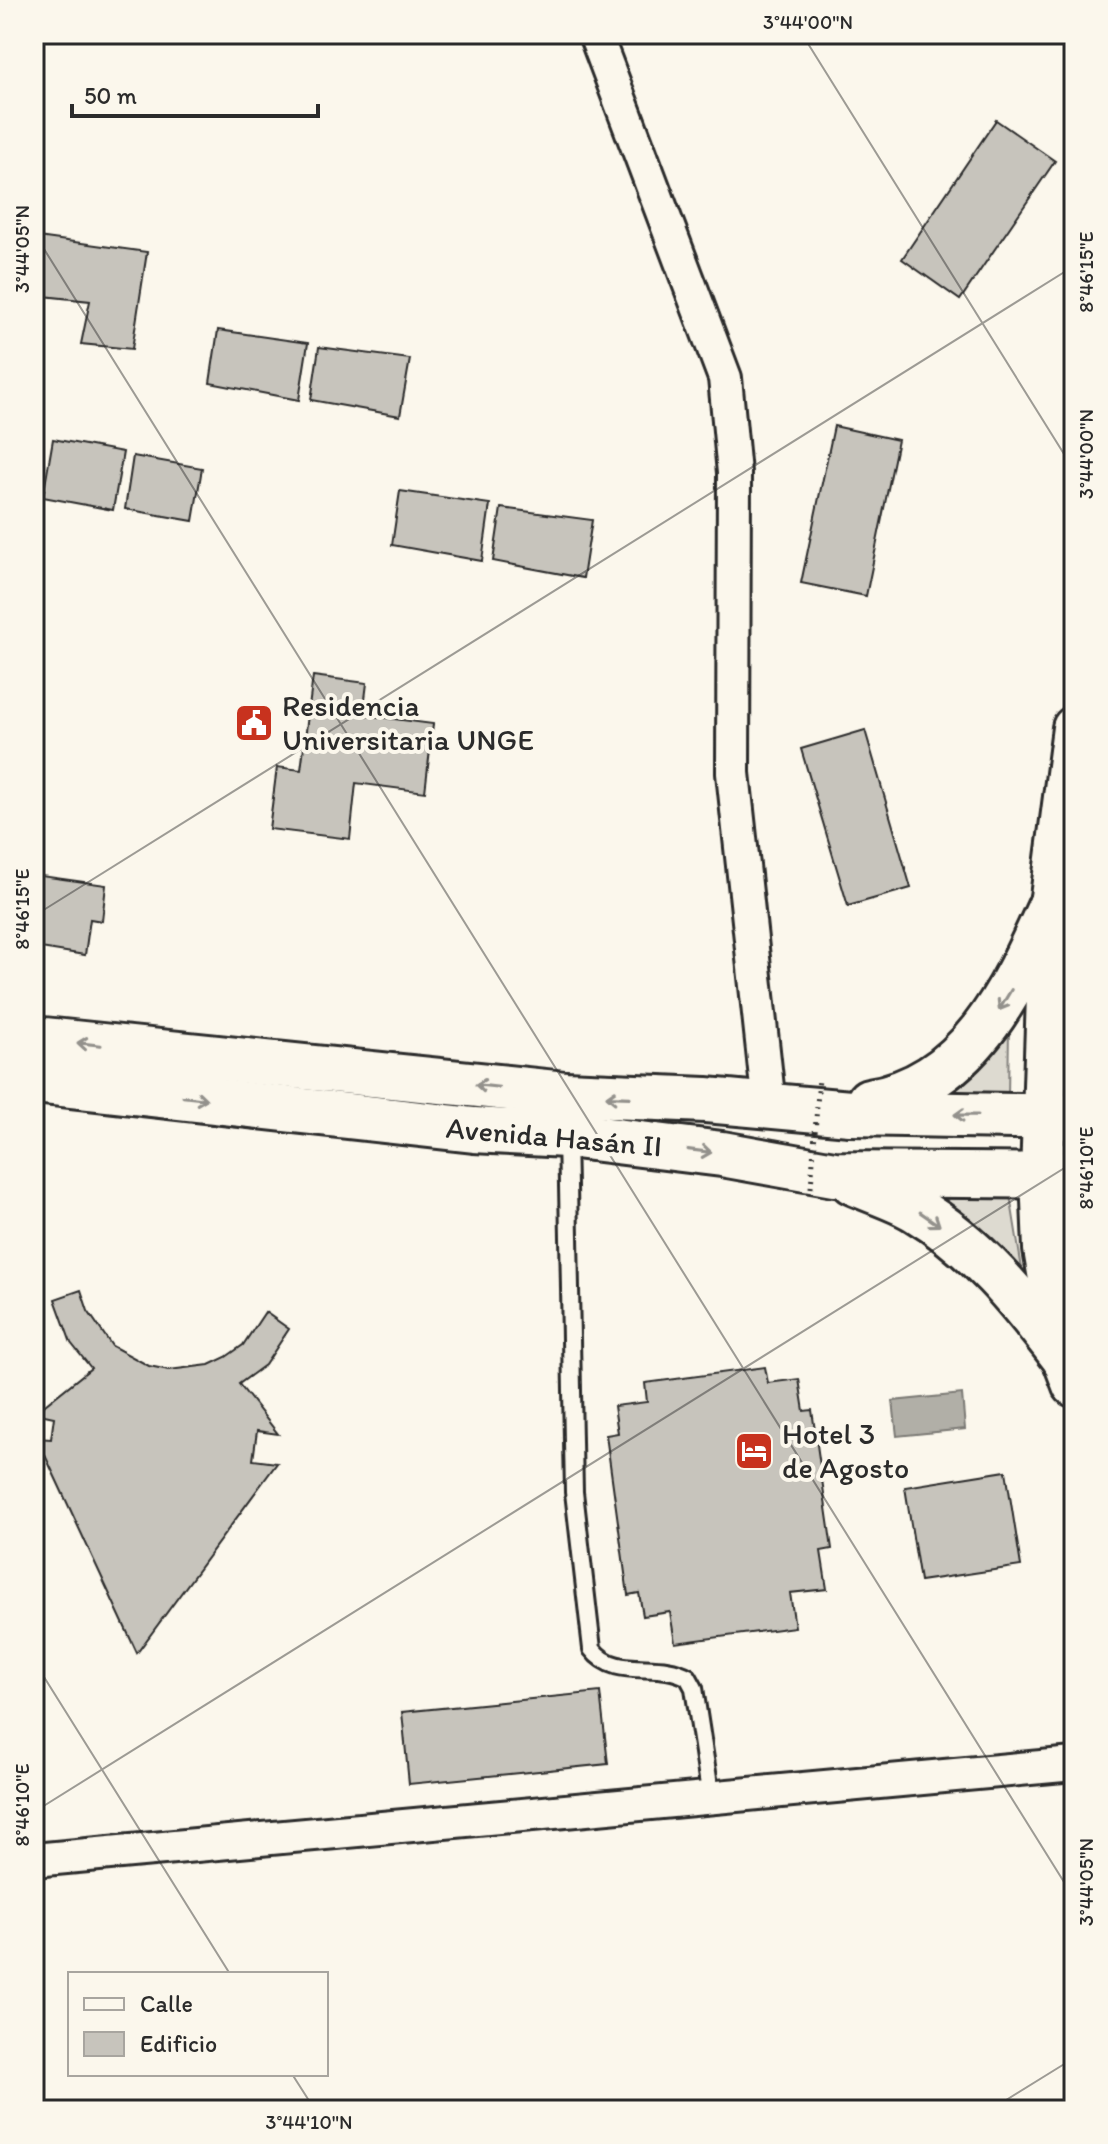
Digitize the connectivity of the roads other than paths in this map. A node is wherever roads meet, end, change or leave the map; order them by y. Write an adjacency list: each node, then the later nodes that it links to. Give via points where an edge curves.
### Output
1 (595, 34): 8 (street, via 725,378 734,473 733,773)
2 (1074, 728): 3 (street)
3 (1051, 905): 4 (main road); 8 (main road, one-way to 8, via 993,1020 926,1083 893,1097); 10 (street)
4 (1074, 992)
5 (34, 1039): 6 (main road, Avenida Hasán II, one-way to 5)
6 (154, 1072): 7 (main road, Avenida Hasán II); 9 (main road, Avenida Hasán II)
7 (34, 1081)
8 (799, 1098): 9 (main road, Avenida Hasán II, one-way to 9); 10 (main road, Avenida Hasán II, one-way to 8)
9 (566, 1115): 12 (main road, Avenida Hasán II, one-way to 12); 15 (lane, via 574,1492 592,1649 615,1667 668,1670 688,1677)
10 (1059, 1116): 11 (street)
11 (1058, 1176): 12 (main road, Avenida Hasán II); 13 (street, via 1045,1249)
12 (822, 1181): 13 (main road, one-way to 13, via 914,1208 969,1247)
13 (1070, 1361)
14 (1074, 1764): 15 (street)
15 (711, 1798): 16 (street)
16 (34, 1860)

